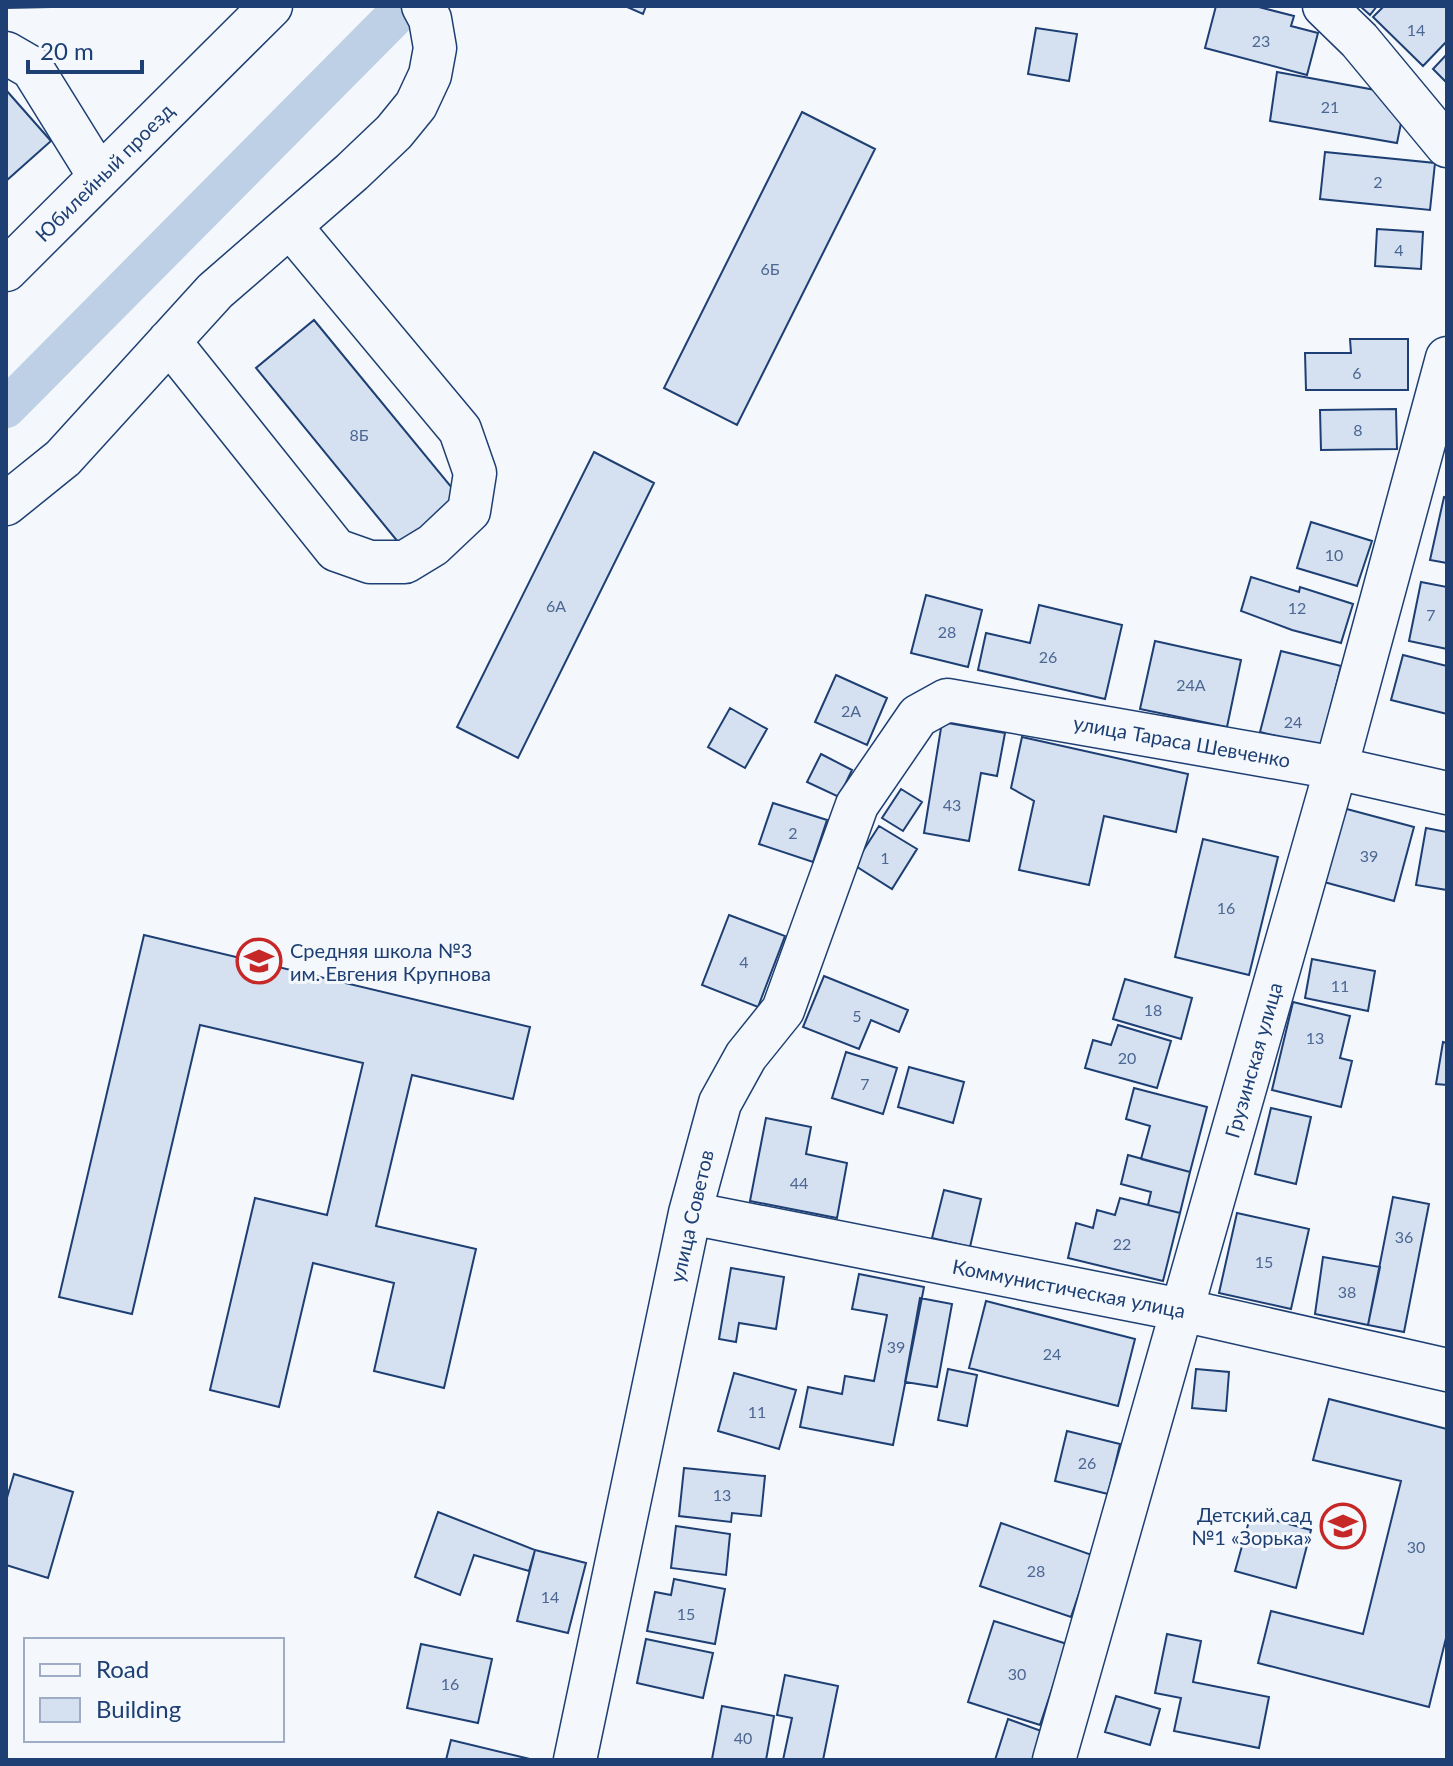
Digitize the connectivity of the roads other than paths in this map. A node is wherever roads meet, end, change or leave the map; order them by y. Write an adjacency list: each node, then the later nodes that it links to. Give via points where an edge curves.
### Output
1 (271, 6): 6 (street, Юбилейный проезд)
2 (423, 6): 7 (street, via 435,48 416,105 373,152)
3 (1324, 6): 5 (street)
4 (6, 53): 6 (street, via 32,68)
5 (1447, 146)
6 (99, 176): 8 (street, Юбилейный проезд)
7 (290, 226): 9 (street, via 215,291); 9 (street, via 460,430 475,473 469,511 433,545 405,562 370,562 336,550)
8 (6, 270)
9 (169, 341): 11 (street, via 63,458)
10 (1447, 358): 13 (street, Грузинская улица)
11 (6, 504)
12 (918, 716): 13 (street, улица Тараса Шевченко, via 947,700); 15 (street, улица Советов, via 857,805 783,1010 746,1056 720,1103)
13 (1336, 768): 14 (street, улица Тараса Шевченко); 16 (street, Грузинская улица)
14 (1447, 793)
15 (690, 1213): 16 (street, Коммунистическая улица); 18 (street, улица Советов)
16 (1182, 1310): 17 (street, Коммунистическая улица); 19 (street, Грузинская улица)
17 (1447, 1370)
18 (577, 1760)
19 (1054, 1760)

